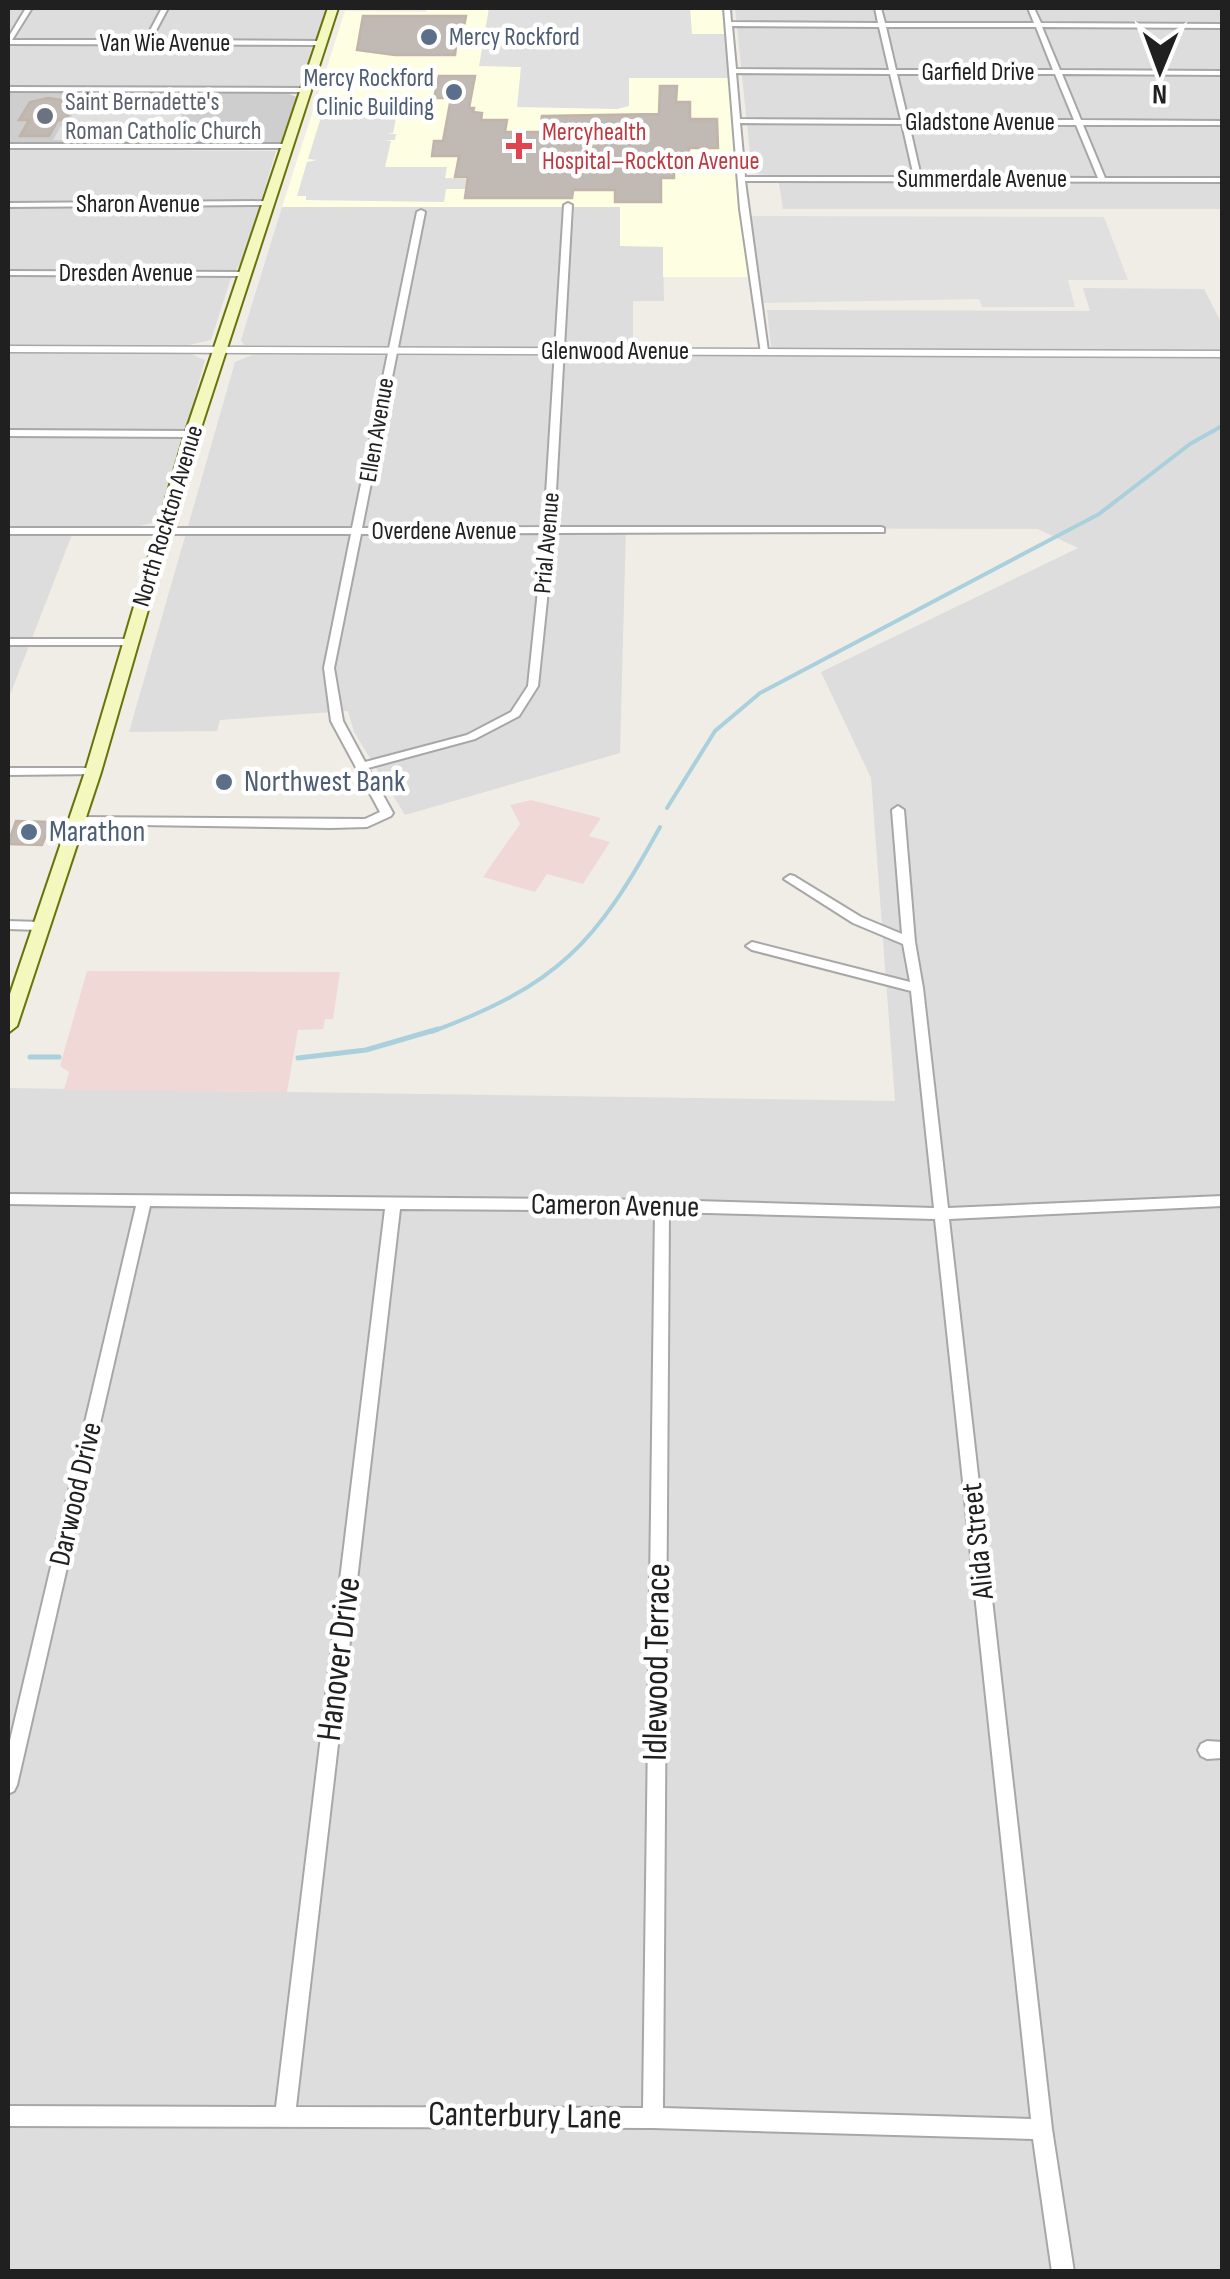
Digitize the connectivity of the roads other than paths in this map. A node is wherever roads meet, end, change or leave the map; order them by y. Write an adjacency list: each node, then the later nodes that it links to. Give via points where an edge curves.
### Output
1 (29, 8): 11 (street)
2 (165, 8): 12 (street)
3 (333, 8): 13 (main road, North Rockton Avenue)
4 (727, 8): 7 (street)
5 (878, 8): 9 (street)
6 (1031, 8): 8 (street)
7 (730, 24): 9 (street); 14 (street)
8 (1038, 25): 9 (street); 10 (street); 16 (street)
9 (883, 26): 15 (street)
10 (1222, 26)
11 (8, 42): 12 (street, Van Wie Avenue)
12 (147, 42): 13 (street, Van Wie Avenue)
13 (322, 43): 19 (main road, North Rockton Avenue)
14 (734, 71): 15 (street, Garfield Drive); 20 (street)
15 (896, 71): 16 (street, Garfield Drive); 21 (street)
16 (1058, 72): 17 (street, Garfield Drive); 22 (street)
17 (1222, 72)
18 (8, 89): 19 (street)
19 (306, 90): 25 (main road, North Rockton Avenue)
20 (737, 122): 21 (street, Gladstone Avenue); 26 (street)
21 (908, 122): 22 (street, Gladstone Avenue); 27 (street)
22 (1079, 123): 23 (street, Gladstone Avenue); 28 (street)
23 (1222, 123)
24 (8, 146): 25 (street)
25 (289, 146): 30 (main road, North Rockton Avenue)
26 (741, 179): 27 (street, Summerdale Avenue); 40 (street)
27 (918, 179): 28 (street, Summerdale Avenue)
28 (1102, 179): 29 (street, Summerdale Avenue)
29 (1222, 180)
30 (269, 203): 31 (street, Sharon Avenue); 35 (main road, North Rockton Avenue)
31 (8, 205)
32 (568, 205): 39 (street, Prial Avenue)
33 (421, 212): 37 (street, Ellen Avenue)
34 (8, 273): 35 (street, Dresden Avenue)
35 (246, 274): 36 (main road, North Rockton Avenue)
36 (221, 348): 37 (street, Glenwood Avenue); 38 (street, Glenwood Avenue); 43 (main road, North Rockton Avenue)
37 (392, 349): 39 (street, Glenwood Avenue); 44 (street, Ellen Avenue)
38 (8, 350)
39 (560, 350): 40 (street, Glenwood Avenue); 45 (street, Prial Avenue)
40 (764, 351): 41 (street, Glenwood Avenue)
41 (1222, 354)
42 (8, 433): 43 (street)
43 (192, 434): 48 (main road, North Rockton Avenue)
44 (359, 530): 45 (street, Overdene Avenue); 48 (street, Overdene Avenue); 51 (street, Ellen Avenue, via 330,668 337,721)
45 (550, 530): 46 (street, Overdene Avenue); 51 (street, Prial Avenue, via 533,686 515,714 471,737)
46 (881, 530)
47 (8, 531): 48 (street, Overdene Avenue)
48 (164, 531): 50 (main road, North Rockton Avenue)
49 (8, 642): 50 (street)
50 (130, 642): 53 (main road, North Rockton Avenue)
51 (364, 766): 55 (street, Ellen Avenue, via 387,813 367,823)
52 (8, 772): 53 (street)
53 (93, 772): 55 (main road, North Rockton Avenue)
54 (898, 810): 59 (street, Alida Street)
55 (76, 822): 58 (main road, North Rockton Avenue)
56 (790, 879): 59 (street)
57 (8, 926): 58 (street)
58 (40, 926): 62 (main road, North Rockton Avenue)
59 (909, 942): 61 (street, Alida Street)
60 (752, 946): 61 (street)
61 (917, 988): 68 (street, Alida Street)
62 (8, 1026)
63 (8, 1199): 65 (street, Cameron Avenue)
64 (1222, 1201): 68 (street, Cameron Avenue)
65 (144, 1203): 66 (street, Cameron Avenue); 69 (street, Darwood Drive)
66 (394, 1205): 67 (street, Cameron Avenue); 70 (street, Hanover Drive)
67 (662, 1206): 68 (street, Cameron Avenue); 72 (street, Idlewood Terrace)
68 (942, 1214): 73 (street, Alida Street)
69 (8, 1785)
70 (285, 2114): 71 (street, Canterbury Lane); 72 (street, Canterbury Lane)
71 (8, 2116)
72 (653, 2118): 73 (street, Canterbury Lane)
73 (1042, 2129): 74 (street, Alida Street)
74 (1063, 2272)

